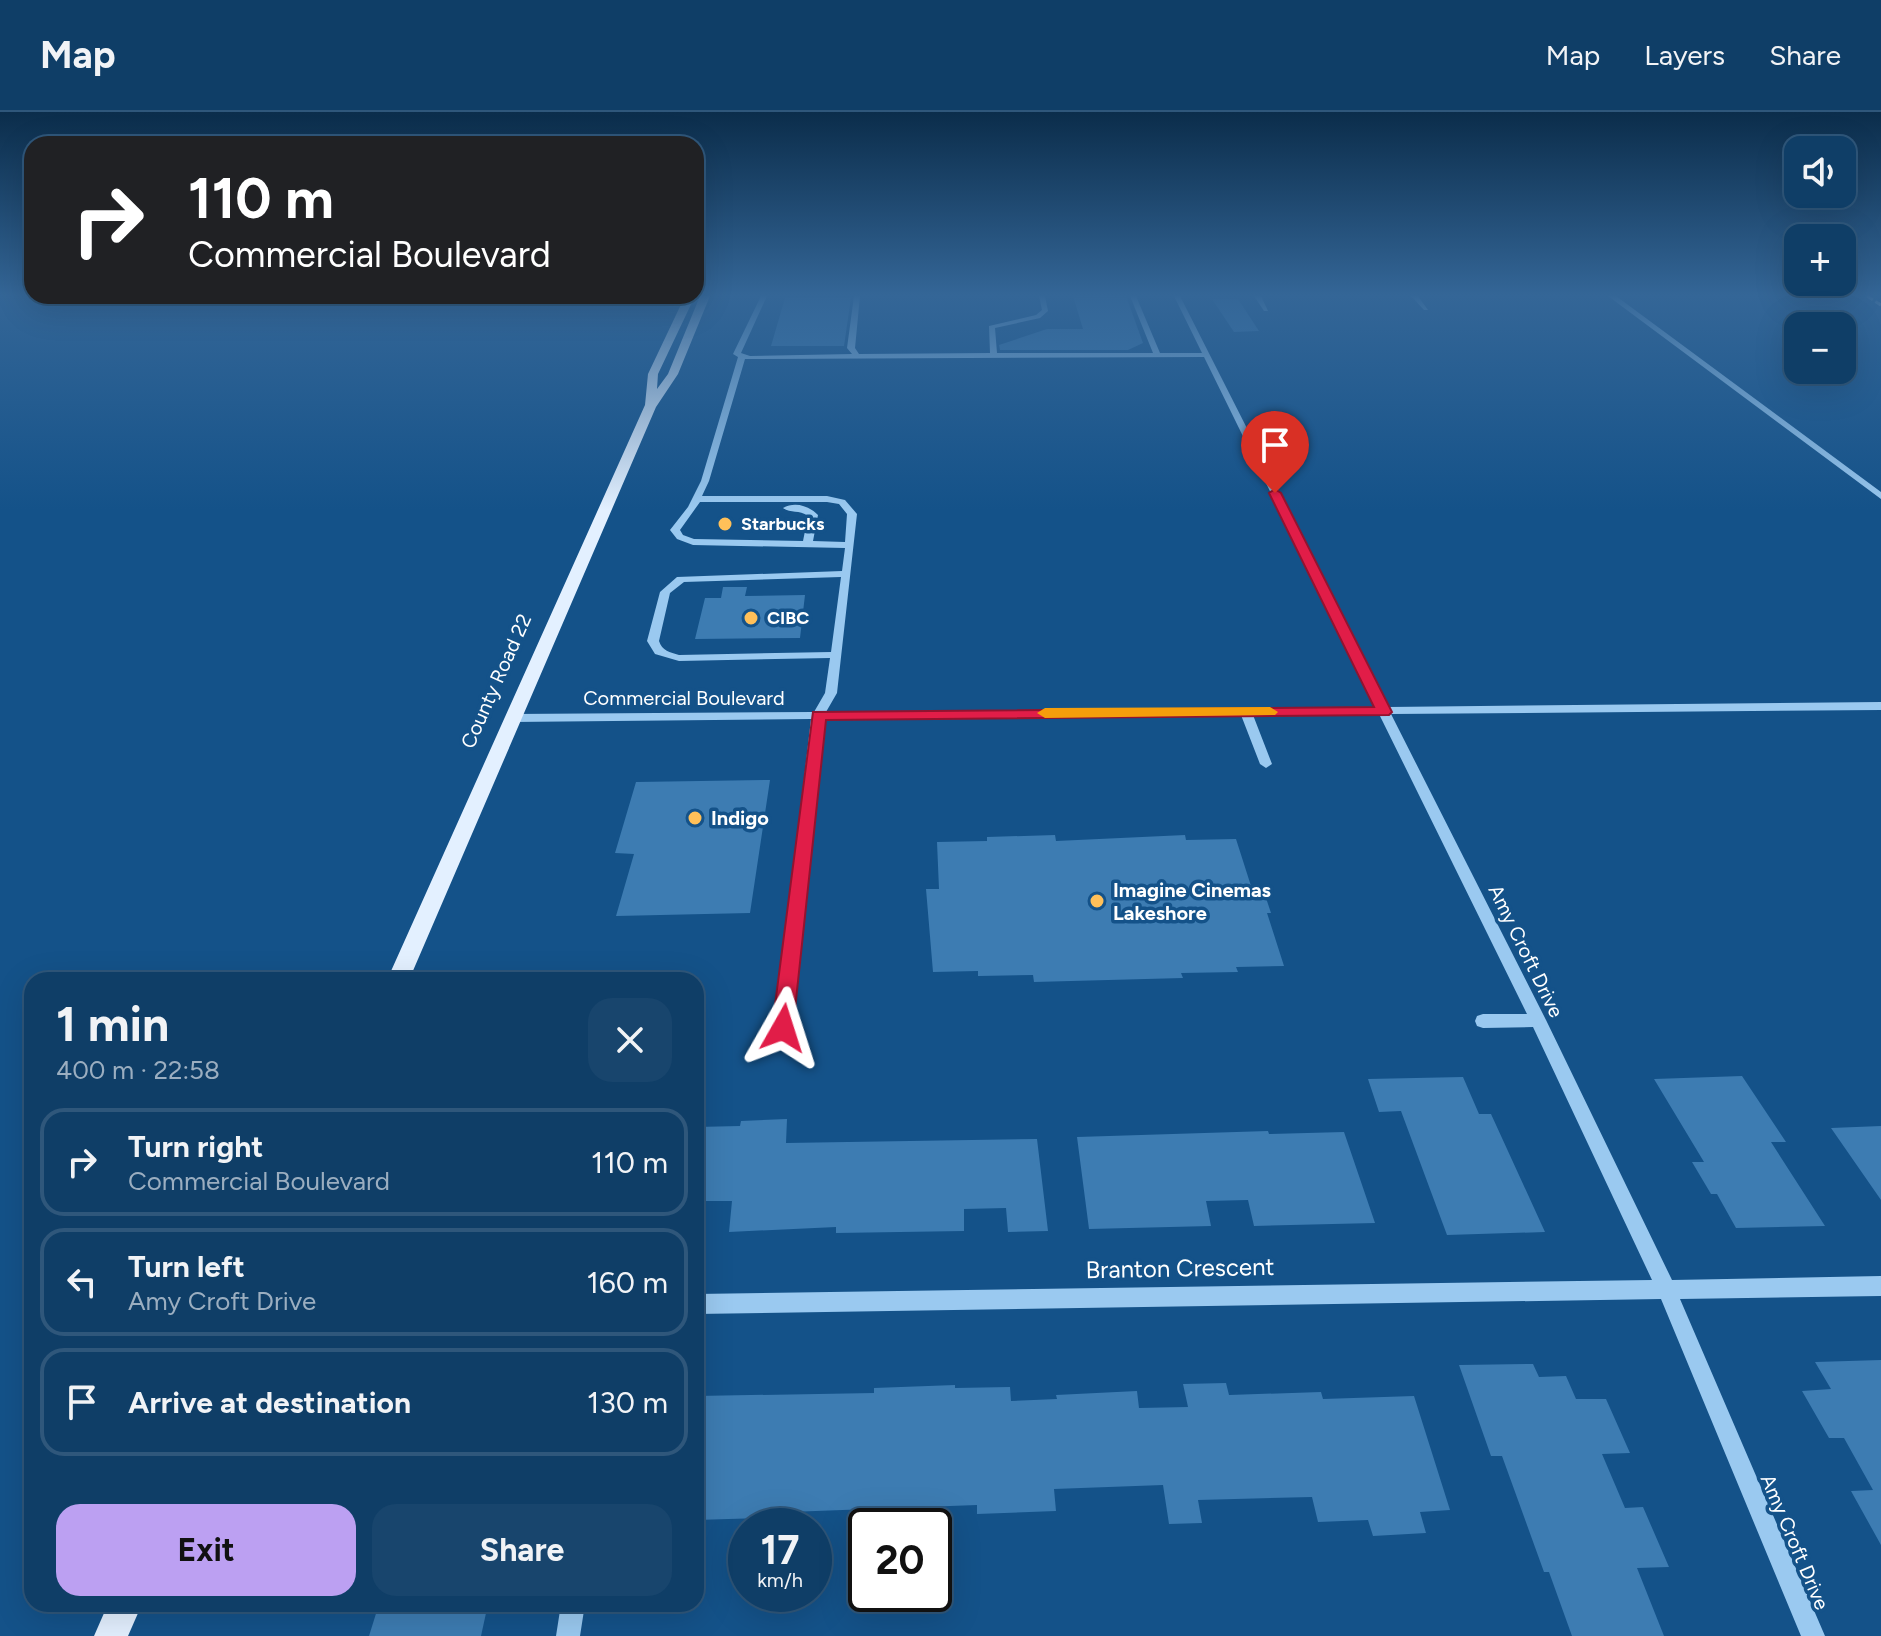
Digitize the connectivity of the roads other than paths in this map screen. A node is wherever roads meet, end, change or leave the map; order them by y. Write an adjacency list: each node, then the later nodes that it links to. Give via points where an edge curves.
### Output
1 (656, 367): 6 (main road, County Road 22)
2 (676, 367): 6 (main road, County Road 22)
3 (739, 367): 8 (street)
4 (1213, 367): 15 (street, Amy Croft Drive)
5 (1707, 367): 7 (street)
6 (650, 407): 17 (main road, County Road 22)
7 (1881, 496)
8 (694, 503): 9 (street, via 804,508 813,515); 9 (street, via 675,530 693,542); 10 (street, via 842,502 852,514)
9 (808, 543): 10 (street)
10 (850, 545): 11 (street)
11 (846, 574): 12 (street); 12 (street, via 681,579 665,592 653,641 664,654 679,658)
12 (836, 655): 16 (street, via 831,693)
13 (1881, 706): 15 (street, Commercial Boulevard)
14 (1246, 712): 15 (street, Commercial Boulevard); 16 (street, Commercial Boulevard); 18 (street)
15 (1384, 712): 20 (street, Amy Croft Drive)
16 (818, 715): 17 (street, Commercial Boulevard); 22 (street)
17 (513, 718): 19 (main road, County Road 22)
18 (1266, 764)
19 (402, 972)
20 (1538, 1020): 21 (street); 24 (street, Amy Croft Drive)
21 (1483, 1021)
22 (783, 1028)
23 (1881, 1286): 24 (street, Branton Crescent)
24 (1666, 1288): 25 (street, Branton Crescent); 30 (street, Amy Croft Drive)
25 (704, 1304)
26 (122, 1612): 28 (main road)
27 (572, 1612): 29 (street)
28 (111, 1636)
29 (568, 1636)
30 (1813, 1636)

